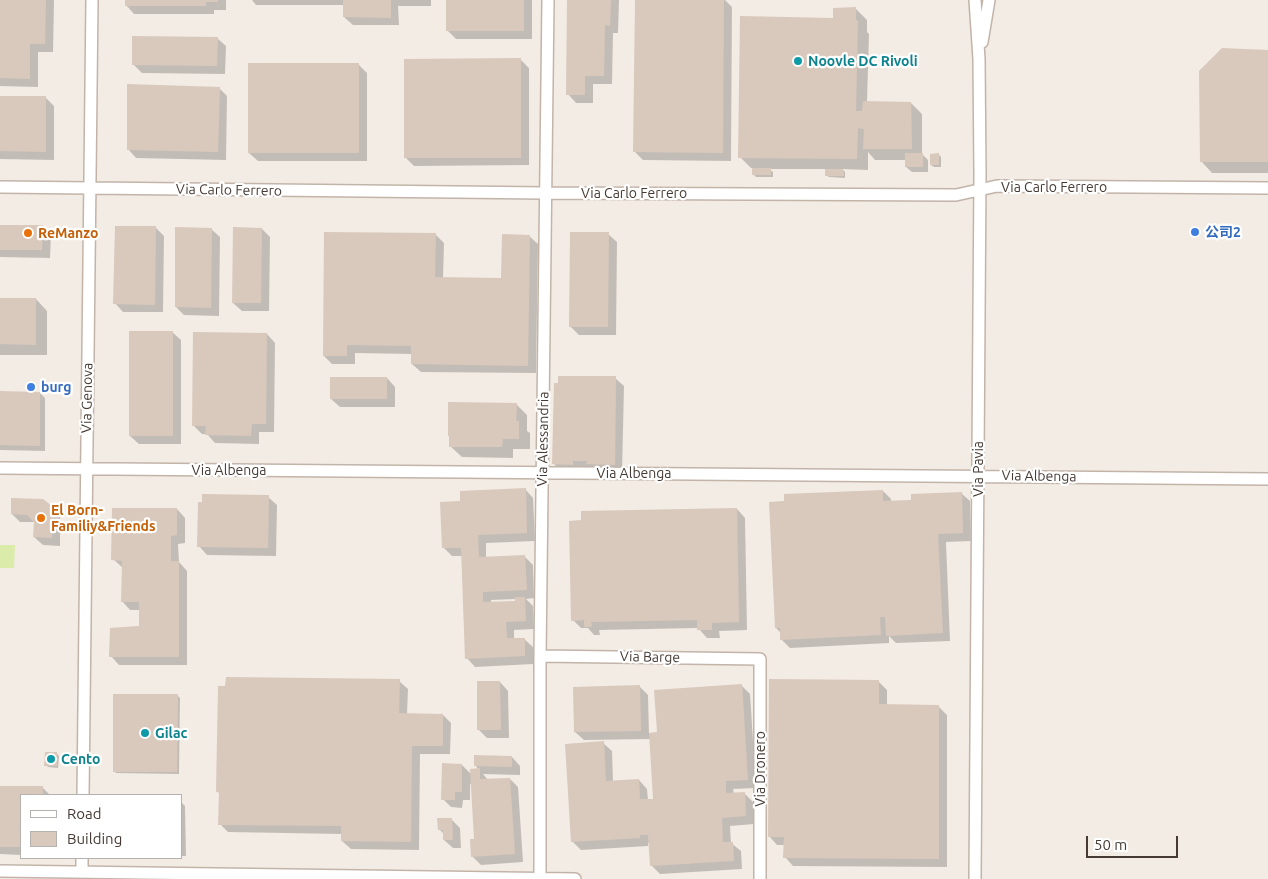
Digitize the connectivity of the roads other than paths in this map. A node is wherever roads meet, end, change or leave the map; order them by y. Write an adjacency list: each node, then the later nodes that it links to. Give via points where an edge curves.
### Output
1 (92, 0): 7 (street, Via Genova)
2 (548, 0): 10 (street, Via Alessandria)
3 (975, 0): 5 (street, Via Pavia)
4 (990, 0): 5 (street, Via Pavia)
5 (979, 59): 9 (street, Via Pavia)
6 (0, 187): 7 (street, Via Carlo Ferrero)
7 (90, 188): 10 (street, Via Carlo Ferrero); 12 (street, Via Genova)
8 (1268, 188): 9 (street, Via Carlo Ferrero, via 998,186)
9 (980, 190): 10 (street, Via Carlo Ferrero, via 956,195); 14 (street, Via Pavia)
10 (545, 193): 13 (street, Via Alessandria)
11 (0, 468): 12 (street, Via Albenga)
12 (86, 469): 13 (street, Via Albenga); 18 (street, Via Genova)
13 (542, 472): 14 (street, Via Albenga); 16 (street, Via Alessandria)
14 (978, 475): 15 (street, Via Albenga); 25 (street, Via Pavia)
15 (1268, 479)
16 (540, 656): 17 (street, Via Barge); 22 (street, Via Alessandria)
17 (760, 659): 24 (street, Via Dronero)
18 (83, 794)
19 (82, 859): 21 (street)
20 (0, 871): 21 (street)
21 (82, 872): 22 (street)
22 (540, 879): 23 (street)
23 (575, 879)
24 (760, 879)
25 (975, 879)

